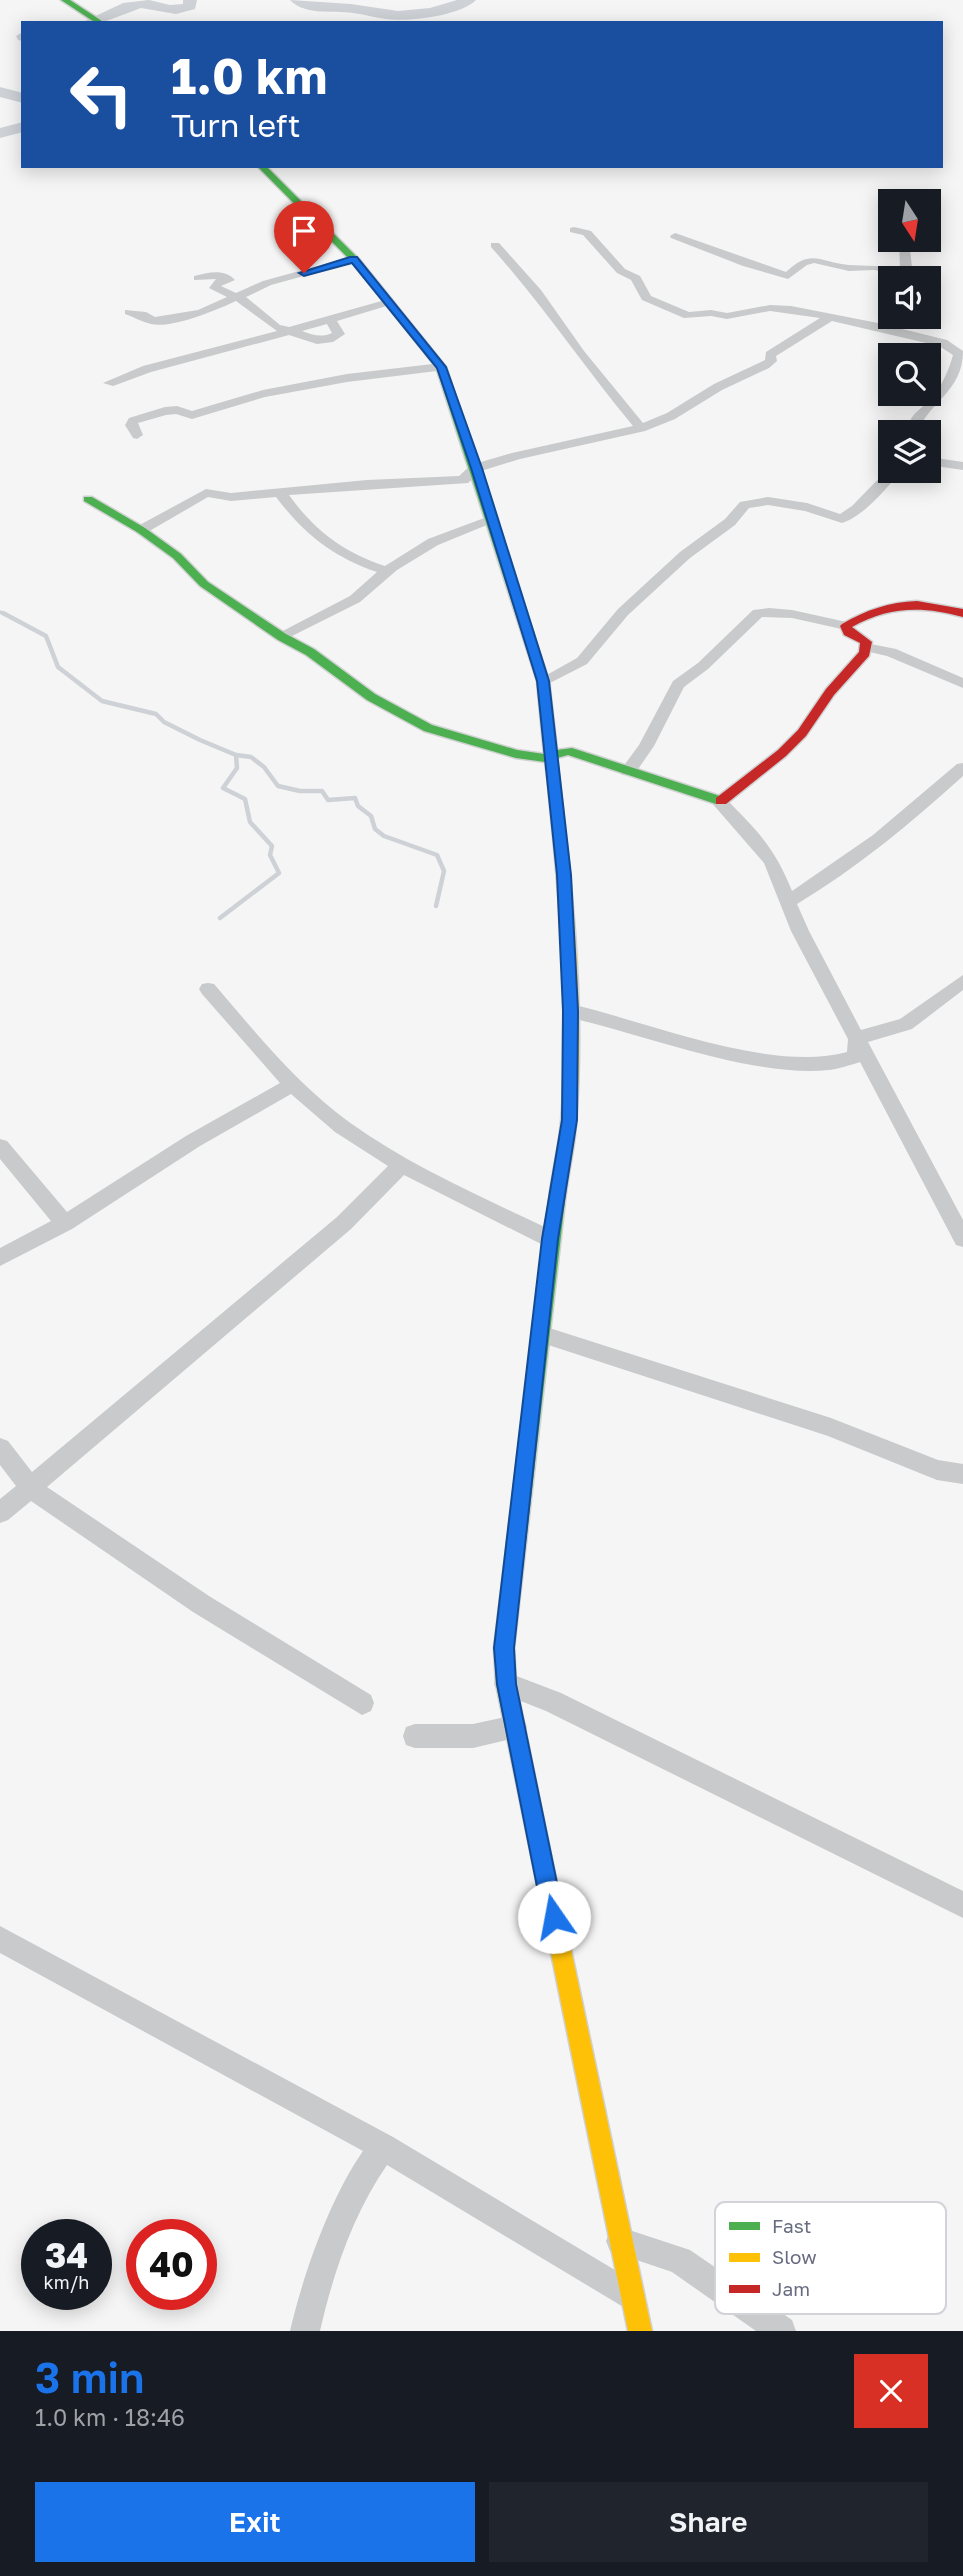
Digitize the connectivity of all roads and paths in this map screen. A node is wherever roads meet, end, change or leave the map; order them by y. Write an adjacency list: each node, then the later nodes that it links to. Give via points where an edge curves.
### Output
1 (65, 0): 2 (street)
2 (98, 21)
3 (263, 168): 7 (street)
4 (574, 230): 13 (street, via 587,233 621,271 636,278 646,299 688,316 727,316 771,303)
5 (676, 236): 8 (street, via 785,281 803,262 814,260)
6 (495, 245): 21 (street, via 537,292 580,354)
7 (354, 259): 10 (street); 11 (street)
8 (878, 268)
9 (198, 278): 10 (street, via 228,278 215,288)
10 (238, 295): 12 (street, via 176,319 153,321); 17 (street, via 276,327)
11 (388, 302): 14 (street); 18 (street)
12 (129, 312)
13 (829, 317): 15 (street); 21 (street, via 769,355 771,361 765,365)
14 (330, 319): 17 (street); 17 (street, via 339,334 329,339)
15 (878, 327)
16 (888, 329): 20 (street, via 943,343 959,354 955,373 931,409)
17 (290, 331): 19 (street)
18 (441, 367): 22 (street, via 263,394 192,415 165,411 133,421); 25 (street)
19 (109, 383)
20 (916, 420)
21 (641, 428): 25 (street)
22 (137, 435)
23 (941, 463): 24 (street)
24 (963, 466)
25 (476, 468): 27 (street, via 463,480); 29 (street)
26 (882, 483): 36 (street, via 842,519 768,501 745,505 730,523 685,555 632,604 582,661)
27 (280, 493): 30 (street, via 231,497 206,492); 31 (street, via 322,543 357,562)
28 (88, 499): 30 (street)
29 (492, 520): 31 (street, via 433,542); 36 (street)
30 (141, 530): 34 (street, via 177,556 204,584)
31 (387, 571): 34 (street, via 355,599)
32 (963, 613): 33 (street, via 884,606)
33 (846, 626): 35 (street); 40 (street, via 790,611 758,613 678,684)
34 (282, 637): 38 (street, via 371,697 428,728 516,754)
35 (866, 647): 37 (street, via 891,652); 41 (street, via 802,733)
36 (543, 681): 38 (street)
37 (963, 683)
38 (551, 755): 40 (street, via 568,751); 45 (street, via 564,875)
39 (963, 768): 42 (street, via 862,850)
40 (628, 771): 41 (street)
41 (719, 803): 42 (street, via 772,861)
42 (789, 901): 46 (street)
43 (963, 981): 46 (street, via 906,1024)
44 (208, 989): 47 (street)
45 (571, 1011): 46 (street, via 791,1064 845,1062 856,1056); 52 (street, via 569,1120)
46 (857, 1038): 51 (street)
47 (291, 1085): 49 (street, via 344,1128); 50 (street)
48 (0, 1146): 50 (street)
49 (404, 1164): 52 (street); 57 (street, via 344,1223)
50 (65, 1223): 53 (street)
51 (961, 1232)
52 (550, 1239): 54 (street)
53 (0, 1258)
54 (540, 1334): 56 (street, via 831,1428 937,1470); 59 (street, via 504,1648)
55 (0, 1448): 57 (street)
56 (963, 1474)
57 (31, 1488): 58 (street); 60 (street, via 201,1604)
58 (0, 1513)
59 (506, 1684): 61 (street); 63 (street, via 552,1700)
60 (362, 1703)
61 (515, 1727): 62 (street, via 473,1736); 66 (street)
62 (415, 1736)
63 (963, 1905)
64 (0, 1939): 65 (street)
65 (383, 2147): 68 (street); 70 (street, via 357,2184 314,2292)
66 (621, 2241): 67 (street, via 680,2260); 68 (street)
67 (715, 2285)
68 (632, 2296): 71 (street)
69 (757, 2314): 72 (street)
70 (305, 2331)
71 (640, 2331)
72 (781, 2331)

